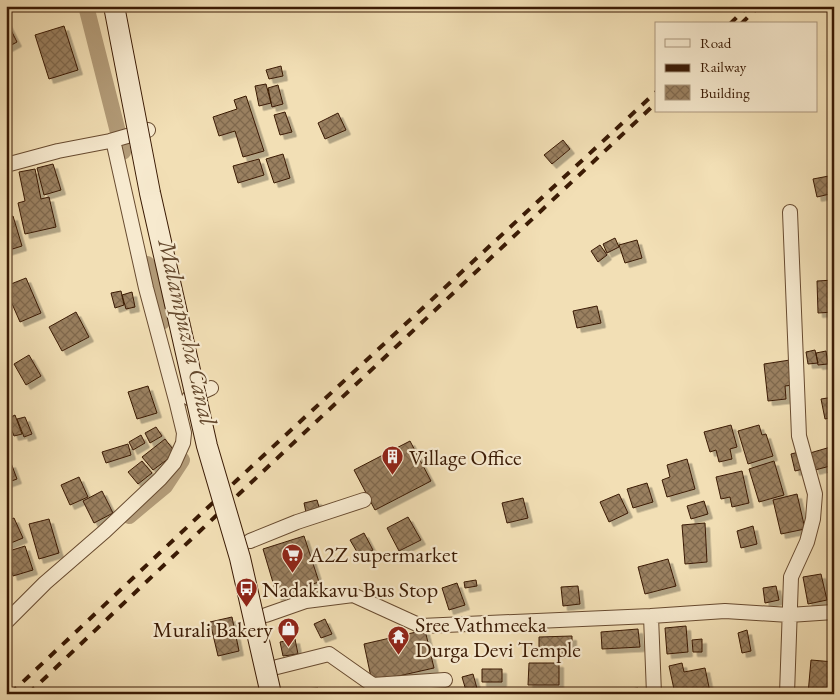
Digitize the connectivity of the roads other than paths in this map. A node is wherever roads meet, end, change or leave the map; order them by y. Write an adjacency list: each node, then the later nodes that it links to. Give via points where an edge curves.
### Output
1 (114, 6): 17 (main road, bridge, via 150,193 205,437 240,558)
2 (148, 130): 3 (street)
3 (111, 140): 4 (street, via 58,150); 7 (street)
4 (6, 165)
5 (790, 212): 13 (street, via 799,436 815,494 807,542 791,577)
6 (209, 389): 7 (street)
7 (177, 404): 14 (street, via 184,433 174,463)
8 (364, 500): 9 (street)
9 (250, 541)
10 (834, 612): 13 (street)
11 (266, 614): 12 (street, via 306,601 353,594 421,626)
12 (651, 616): 13 (street, via 725,611); 18 (street)
13 (790, 616): 19 (street)
14 (6, 622)
15 (277, 667): 16 (street, via 329,654 373,686)
16 (445, 680)
17 (271, 694)
18 (654, 694)
19 (787, 694)

